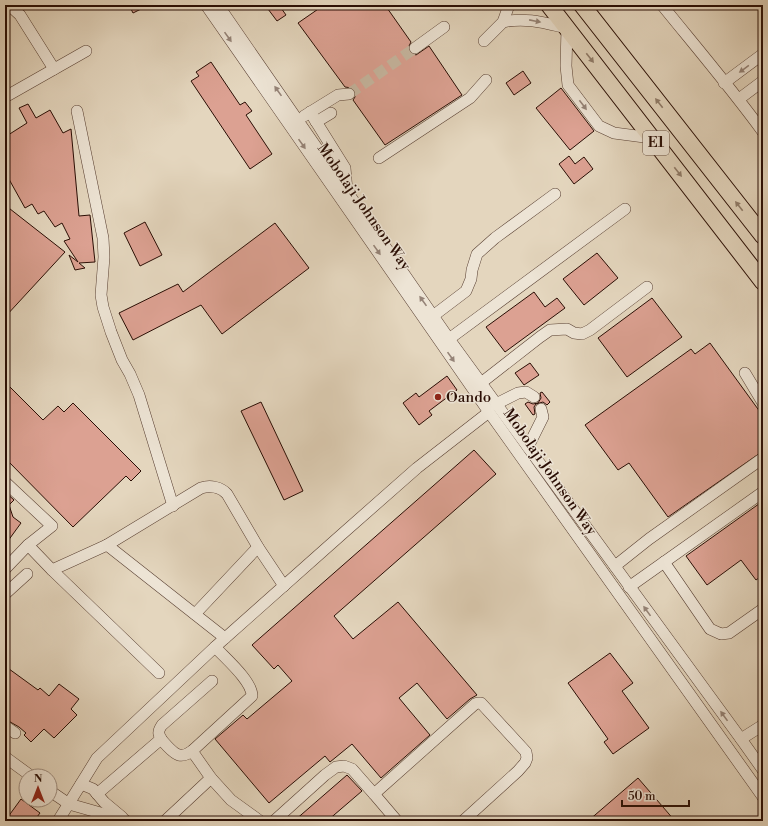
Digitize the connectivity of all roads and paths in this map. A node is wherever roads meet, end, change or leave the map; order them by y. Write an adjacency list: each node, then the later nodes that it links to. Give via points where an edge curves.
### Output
1 (9, 5): 15 (street, via 20,16)
2 (206, 5): 41 (street, Mobolaji Johnson Way, one-way to 41)
3 (218, 5): 25 (street, Mobolaji Johnson Way, one-way to 3)
4 (509, 5): 8 (street)
5 (549, 5): 10 (highway, E1)
6 (582, 5): 32 (highway, E1, one-way to 6)
7 (662, 5): 18 (street)
8 (503, 22): 10 (street, one-way to 10, via 531,20); 11 (street)
9 (444, 27): 12 (street)
10 (567, 28): 27 (highway, E1, one-way to 27); 27 (street, one-way to 27, via 568,85 599,126 614,133)
11 (484, 41)
12 (415, 48)
13 (86, 51): 15 (street)
14 (763, 54): 18 (street, one-way to 18)
15 (54, 69): 20 (street)
16 (486, 80): 28 (street, via 470,98)
17 (763, 80): 21 (street)
18 (724, 83): 21 (street)
19 (349, 94): 24 (street, via 338,95)
20 (5, 96)
21 (739, 99): 26 (street)
22 (77, 111): 47 (street, via 103,238 103,308 110,332 139,395)
23 (331, 113): 24 (street)
24 (313, 117): 25 (street); 29 (street, via 346,168)
25 (298, 119): 29 (street, Mobolaji Johnson Way)
26 (763, 132)
27 (652, 138): 33 (highway, E1, one-way to 33)
28 (379, 158)
29 (347, 191): 35 (street, Mobolaji Johnson Way, one-way to 29)
30 (555, 194): 35 (street, via 477,254 466,291)
31 (624, 209): 36 (street)
32 (763, 236)
33 (763, 282)
34 (647, 287): 38 (street, via 582,334 574,333 567,328 550,330)
35 (433, 316): 36 (street, Mobolaji Johnson Way)
36 (449, 339): 38 (street, Mobolaji Johnson Way)
37 (745, 374): 40 (street)
38 (481, 383): 41 (street, Mobolaji Johnson Way)
39 (534, 397): 41 (street, via 526,392 518,393)
40 (763, 403)
41 (493, 408): 43 (street, Mobolaji Johnson Way); 56 (street, via 417,468); 79 (street, Mobolaji Johnson Way)
42 (541, 409): 43 (street, via 543,417)
43 (528, 447): 52 (street, Mobolaji Johnson Way)
44 (763, 458): 52 (street)
45 (5, 482): 48 (street, via 52,526)
46 (763, 492): 51 (street)
47 (173, 506): 49 (street); 50 (street, via 207,486 220,489 227,494)
48 (28, 545): 53 (street); 54 (street)
49 (107, 545): 54 (street); 60 (street)
50 (258, 548): 56 (street); 60 (street)
51 (664, 562): 57 (street); 59 (street, via 710,629 721,634 729,633)
52 (615, 566): 57 (street, Mobolaji Johnson Way)
53 (5, 569)
54 (52, 570): 63 (street)
55 (26, 574): 58 (street)
56 (284, 586): 61 (street)
57 (629, 587): 69 (street, Mobolaji Johnson Way, one-way to 57)
58 (5, 594)
59 (763, 609)
60 (195, 614): 61 (street)
61 (225, 638): 62 (street)
62 (215, 647): 70 (street, via 246,681 252,696); 75 (street, via 97,758)
63 (160, 673)
64 (212, 681): 68 (street, via 162,725 158,730)
65 (763, 725): 69 (street)
66 (5, 726): 67 (street)
67 (15, 733)
68 (161, 739): 70 (street, via 175,753 184,756); 76 (street)
69 (741, 739): 73 (street, Mobolaji Johnson Way)
70 (192, 752): 74 (street)
71 (5, 757): 72 (street)
72 (20, 768)
73 (763, 770)
74 (211, 778): 84 (street); 85 (street, via 231,800)
75 (80, 784): 76 (street, via 93,789); 80 (street)
76 (97, 794): 82 (street)
77 (374, 794): 86 (street, via 352,769 336,767); 87 (street); 88 (street, via 478,702 526,752 527,758 518,772)
78 (58, 796): 80 (street)
79 (763, 797)
80 (69, 804): 81 (street); 83 (street)
81 (102, 817): 82 (street)
82 (126, 820)
83 (58, 821)
84 (164, 821)
85 (260, 821)
86 (274, 821)
87 (397, 821)
88 (463, 821)

